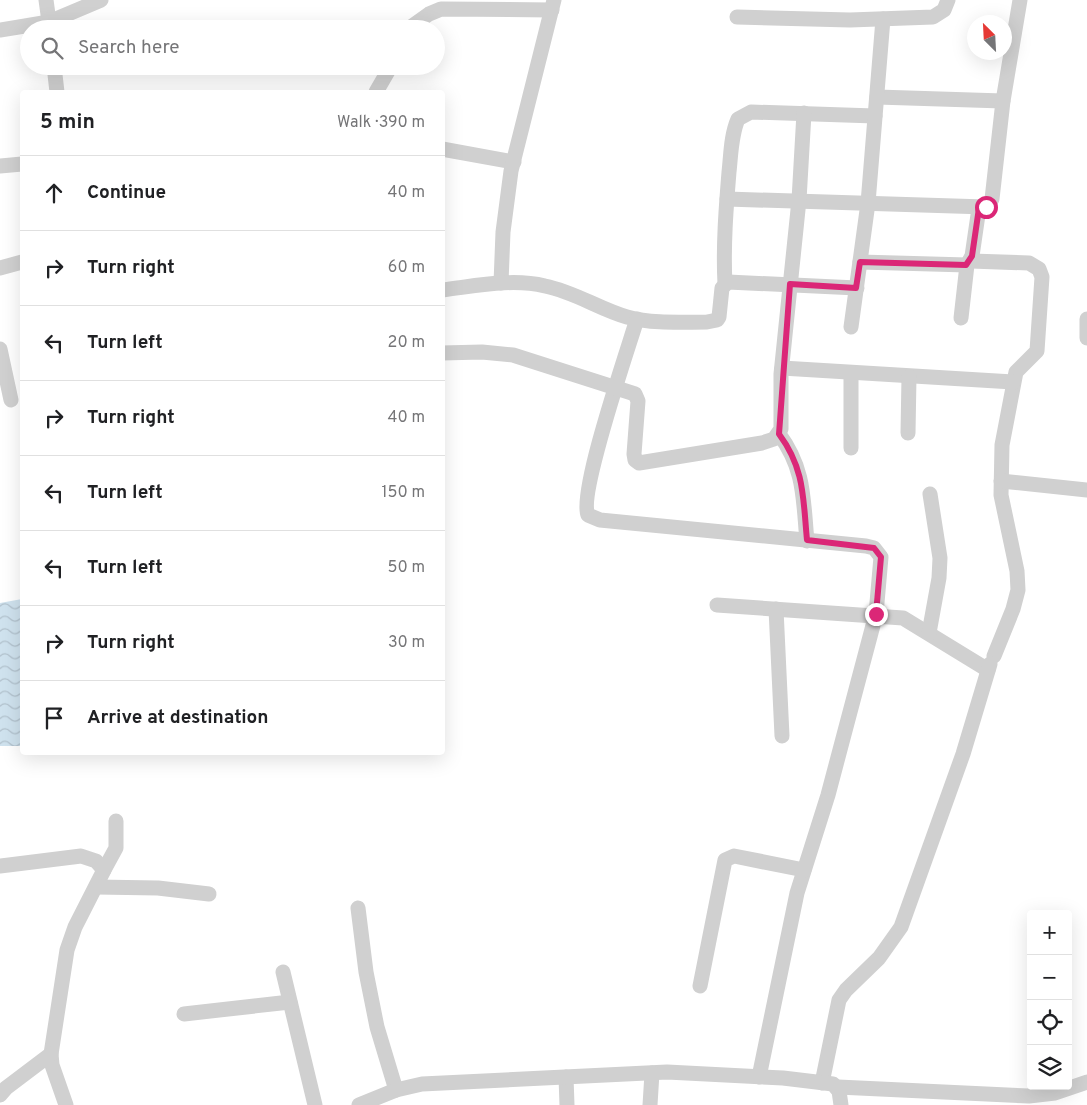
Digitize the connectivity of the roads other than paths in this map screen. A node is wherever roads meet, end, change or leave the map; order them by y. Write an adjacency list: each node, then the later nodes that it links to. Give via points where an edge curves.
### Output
1 (46, 0): 9 (street)
2 (102, 0): 10 (street)
3 (948, 0): 8 (street, via 944,10 933,18)
4 (1020, 0): 19 (street)
5 (444, 4): 6 (street); 11 (street)
6 (553, 5): 23 (street)
7 (738, 17): 8 (street)
8 (883, 19): 18 (street)
9 (48, 20)
10 (60, 20)
11 (421, 20)
12 (20, 28): 13 (street)
13 (0, 30)
14 (55, 75): 16 (street)
15 (385, 75): 17 (street)
16 (58, 90)
17 (377, 90)
18 (877, 97): 19 (street); 21 (street)
19 (1003, 101): 29 (street, via 992,199 986,207)
20 (804, 113): 21 (street); 26 (street, via 751,112 738,119 732,141); 27 (street)
21 (875, 116): 28 (street)
22 (445, 150): 23 (street)
23 (514, 162): 34 (street, via 503,232)
24 (20, 164): 25 (street)
25 (0, 166)
26 (727, 199): 27 (street); 35 (street)
27 (799, 200): 28 (street); 36 (street)
28 (868, 203): 29 (street); 30 (street)
29 (979, 208): 32 (street)
30 (860, 262): 32 (street); 37 (street)
31 (20, 263): 33 (street)
32 (969, 263): 39 (street); 49 (street, via 1029,263 1041,273 1037,351 1020,366)
33 (0, 268)
34 (501, 283): 38 (street); 41 (street, via 557,288)
35 (725, 284): 36 (street, via 733,281); 41 (street, via 717,320)
36 (790, 284): 37 (street); 46 (street)
37 (856, 288): 42 (street)
38 (445, 290)
39 (962, 318)
40 (1087, 319): 43 (street)
41 (636, 320): 50 (street)
42 (851, 327)
43 (1087, 338)
44 (0, 350): 51 (street)
45 (445, 353): 50 (street, via 513,355)
46 (782, 368): 47 (street); 53 (street)
47 (851, 373): 48 (street); 54 (street)
48 (909, 377): 49 (street); 52 (street)
49 (1014, 382): 55 (street, via 1002,445)
50 (616, 387): 53 (street, via 637,397 634,454 639,462 762,443); 58 (street, via 586,503 588,515 600,520)
51 (11, 400)
52 (908, 433)
53 (779, 434): 58 (street, via 793,455 801,476)
54 (851, 448)
55 (1001, 480): 56 (street); 63 (street, via 1018,590)
56 (1087, 490)
57 (930, 494): 62 (street, via 940,558)
58 (807, 540): 61 (street, via 866,546 878,551 882,566)
59 (717, 605): 60 (street)
60 (776, 609): 61 (street); 64 (street)
61 (876, 614): 62 (street, via 904,618); 68 (street, via 828,795)
62 (929, 633): 63 (street)
63 (991, 663): 81 (street, via 963,754 901,927 879,958 839,1000)
64 (782, 736)
65 (116, 821): 67 (street, via 116,848)
66 (0, 866): 67 (street, via 80,856 96,862)
67 (104, 870): 69 (street)
68 (804, 870): 73 (street, via 734,856 725,860); 79 (street, via 796,893)
69 (96, 887): 70 (street, via 158,888); 76 (street, via 67,950)
70 (209, 894)
71 (358, 908): 83 (street, via 376,1027)
72 (283, 972): 74 (street)
73 (700, 986)
74 (290, 1002): 75 (street); 87 (street)
75 (184, 1014)
76 (51, 1054): 84 (street); 86 (street)
77 (652, 1073): 78 (street); 79 (street); 90 (street)
78 (566, 1077): 83 (street, via 445,1082); 89 (street)
79 (759, 1077): 81 (street)
80 (1087, 1082): 85 (street, via 1055,1093)
81 (822, 1083): 82 (street)
82 (838, 1087): 85 (street); 91 (street)
83 (396, 1090): 88 (street)
84 (0, 1095)
85 (1005, 1100)
86 (66, 1105)
87 (315, 1105)
88 (359, 1105)
89 (567, 1105)
90 (650, 1105)
91 (841, 1105)

